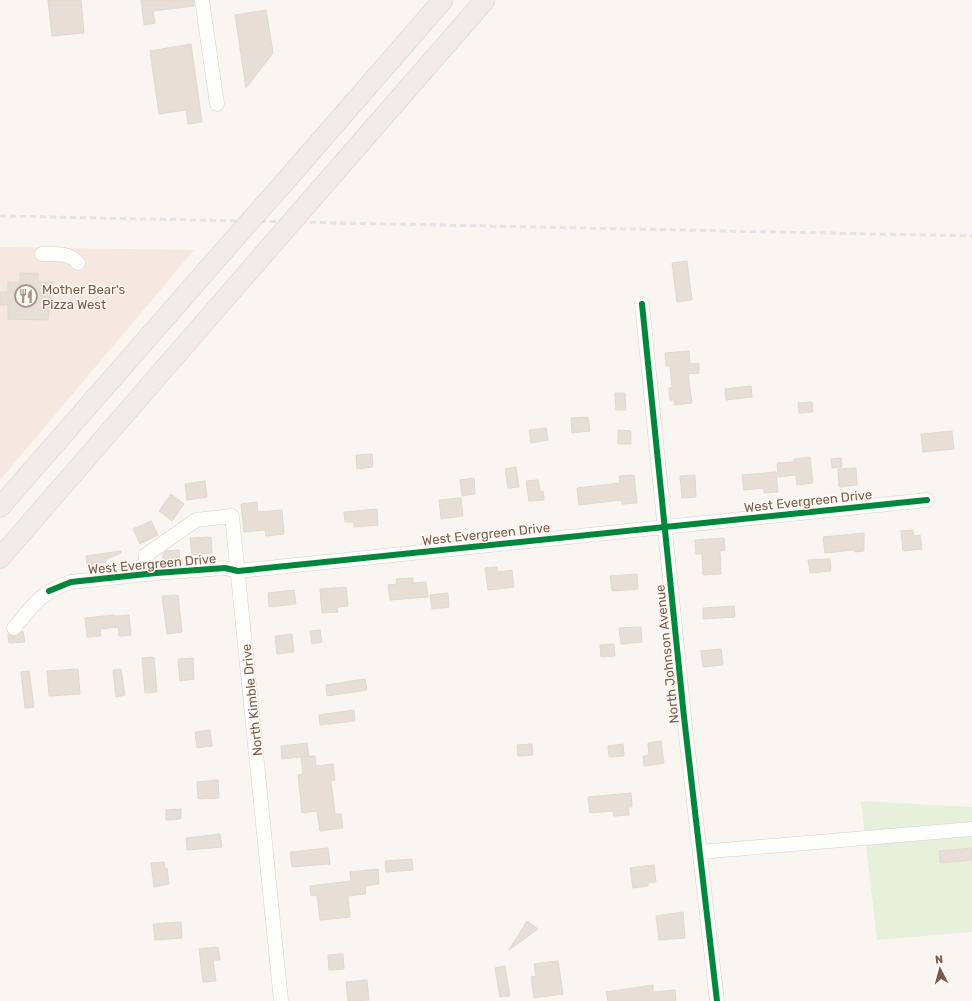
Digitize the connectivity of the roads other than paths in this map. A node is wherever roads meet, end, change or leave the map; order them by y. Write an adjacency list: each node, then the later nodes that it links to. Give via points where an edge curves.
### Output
1 (202, 0): 4 (street)
2 (442, 0): 9 (highway, bridge)
3 (485, 0): 11 (highway, bridge)
4 (217, 104)
5 (42, 254): 6 (street, via 66,254)
6 (78, 263)
7 (642, 304): 10 (street, North Johnson Avenue)
8 (926, 500): 10 (street, West Evergreen Drive)
9 (0, 507)
10 (665, 526): 12 (street, West Evergreen Drive); 16 (street, North Johnson Avenue)
11 (0, 558)
12 (238, 571): 13 (street, West Evergreen Drive, via 225,568); 13 (street, North Kimble Drive, via 232,516 196,520 146,555); 17 (street, North Kimble Drive)
13 (145, 574): 14 (street, West Evergreen Drive, via 71,582 49,591 41,596)
14 (14, 628)
15 (972, 829): 16 (street)
16 (700, 852): 18 (street, North Johnson Avenue)
17 (281, 1001)
18 (717, 1001)

